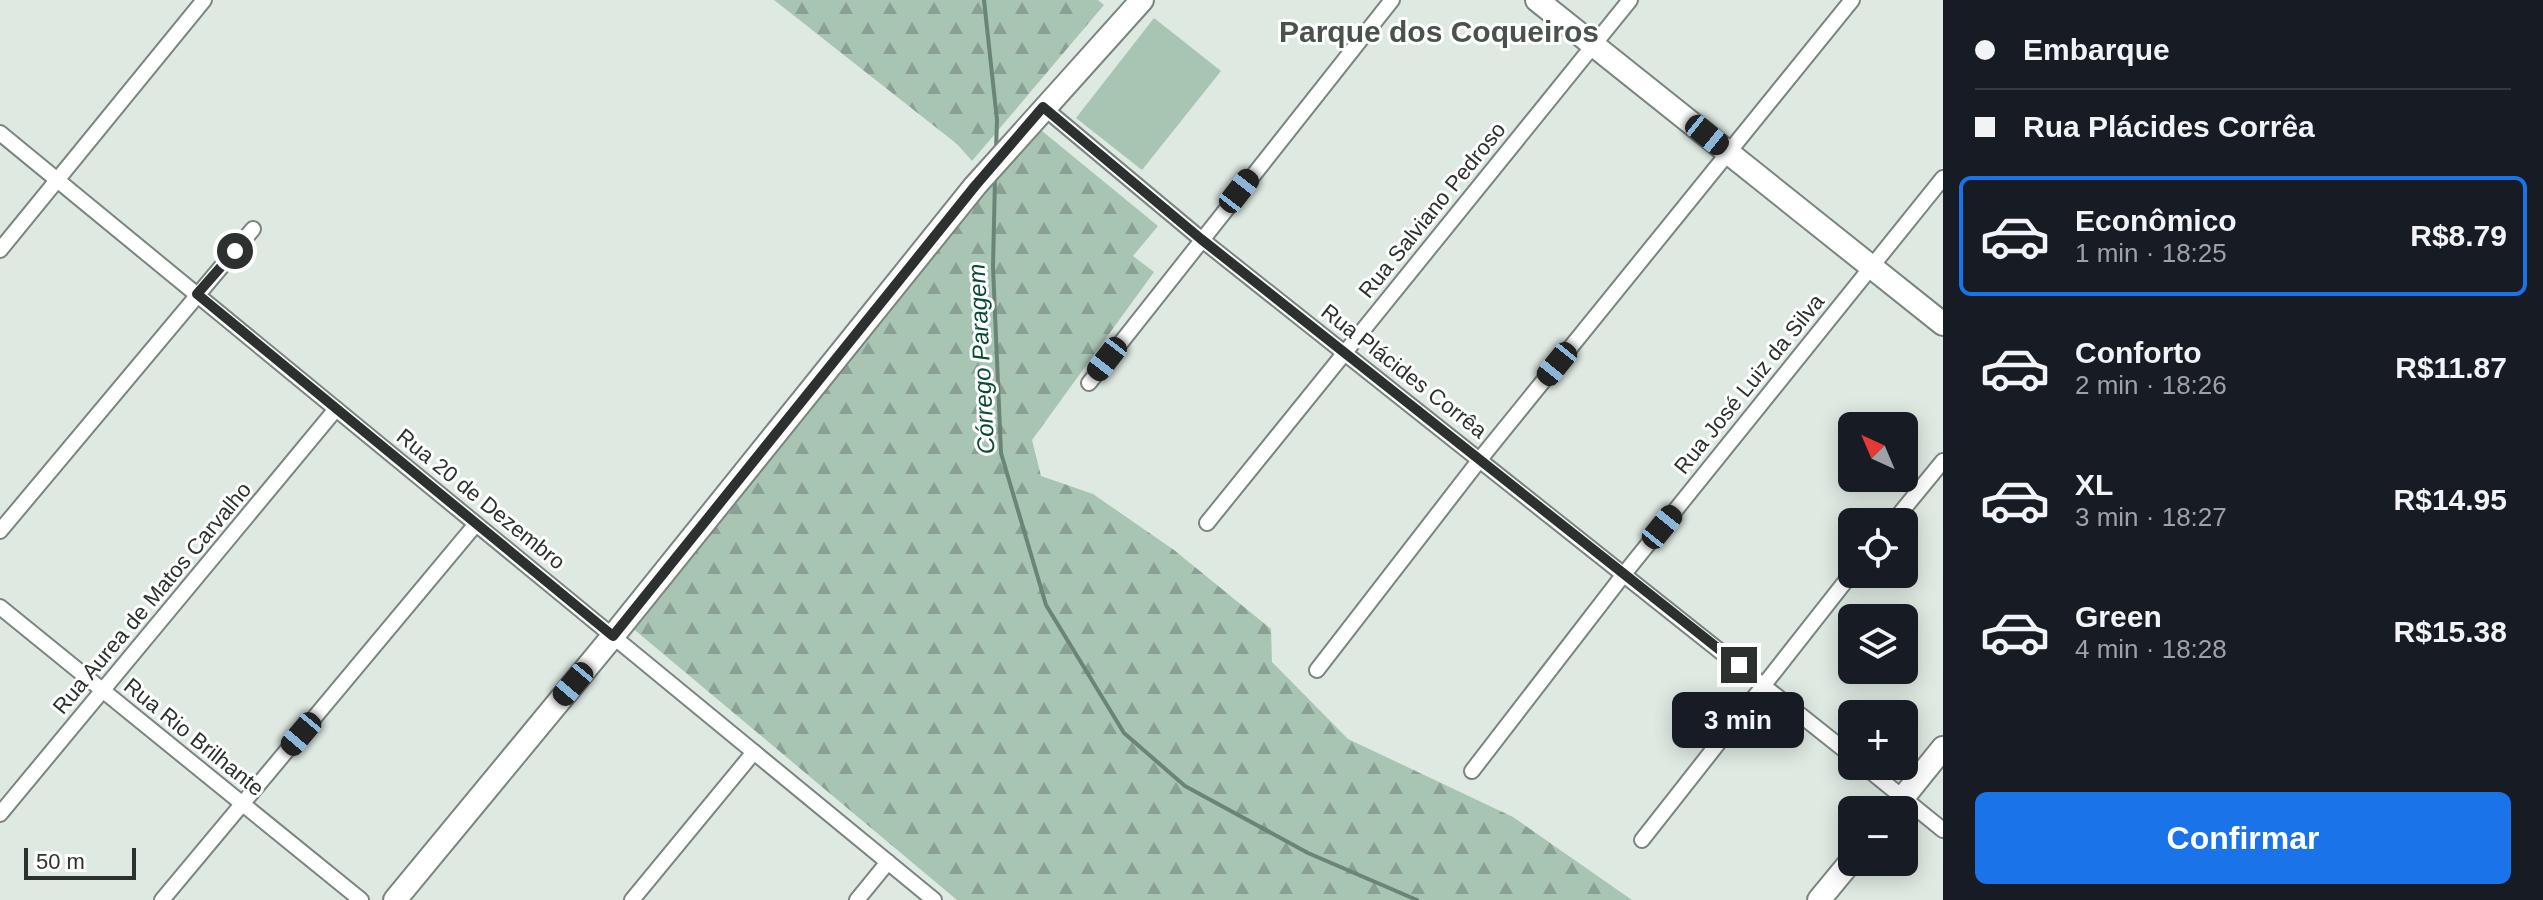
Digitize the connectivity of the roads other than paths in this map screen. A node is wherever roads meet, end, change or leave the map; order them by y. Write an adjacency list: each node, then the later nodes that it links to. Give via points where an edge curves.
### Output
1 (204, 0): 12 (street)
2 (1142, 0): 8 (street)
3 (1392, 0): 14 (street)
4 (1537, 0): 7 (street)
5 (1630, 0): 7 (street, Rua Salviano Pedroso)
6 (1852, 0): 10 (street)
7 (1596, 43): 10 (street); 19 (street, Rua Salviano Pedroso)
8 (1043, 107): 14 (street, Rua Plácides Corrêa); 31 (street)
9 (0, 133): 12 (street, Rua 20 de Dezembro)
10 (1729, 153): 16 (street); 22 (street)
11 (1943, 178): 16 (street, Rua José Luiz da Silva)
12 (58, 181): 15 (street); 17 (street, Rua 20 de Dezembro)
13 (253, 229): 17 (street)
14 (1201, 239): 19 (street, Rua Plácides Corrêa); 20 (street)
15 (0, 250)
16 (1870, 268): 18 (street); 28 (street, Rua José Luiz da Silva)
17 (197, 294): 21 (street, Rua 20 de Dezembro); 27 (street)
18 (1943, 324)
19 (1344, 353): 22 (street, Rua Plácides Corrêa); 25 (street, Rua Salviano Pedroso)
20 (1089, 383)
21 (336, 409): 26 (street, Rua 20 de Dezembro); 34 (street, Rua Aurea de Matos Carvalho)
22 (1481, 458): 28 (street, Rua Plácides Corrêa); 32 (street)
23 (1943, 461): 24 (street)
24 (1904, 508)
25 (1207, 523)
26 (476, 524): 31 (street, Rua 20 de Dezembro); 42 (street)
27 (0, 531)
28 (1624, 574): 33 (street, Rua Plácides Corrêa); 38 (street, Rua José Luiz da Silva)
29 (1840, 588): 33 (street)
30 (0, 607): 34 (street, Rua Rio Brilhante)
31 (613, 636): 37 (street, Rua 20 de Dezembro); 51 (street)
32 (1317, 670)
33 (1762, 684): 35 (street, Rua Plácides Corrêa); 46 (street)
34 (102, 692): 42 (street, Rua Rio Brilhante); 43 (street, Rua Aurea de Matos Carvalho)
35 (1838, 745)
36 (1943, 748): 41 (street)
37 (754, 752): 47 (street, Rua 20 de Dezembro); 52 (street)
38 (1472, 771)
39 (1877, 780): 40 (street)
40 (1891, 796)
41 (1904, 796)
42 (243, 804): 49 (street); 50 (street, Rua Rio Brilhante)
43 (0, 814)
44 (1918, 816): 45 (street)
45 (1943, 830)
46 (1642, 840)
47 (888, 862): 53 (street); 54 (street, Rua 20 de Dezembro)
48 (1839, 876): 55 (street)
49 (162, 900)
50 (361, 900)
51 (395, 900)
52 (632, 900)
53 (857, 900)
54 (934, 900)
55 (1820, 900)

